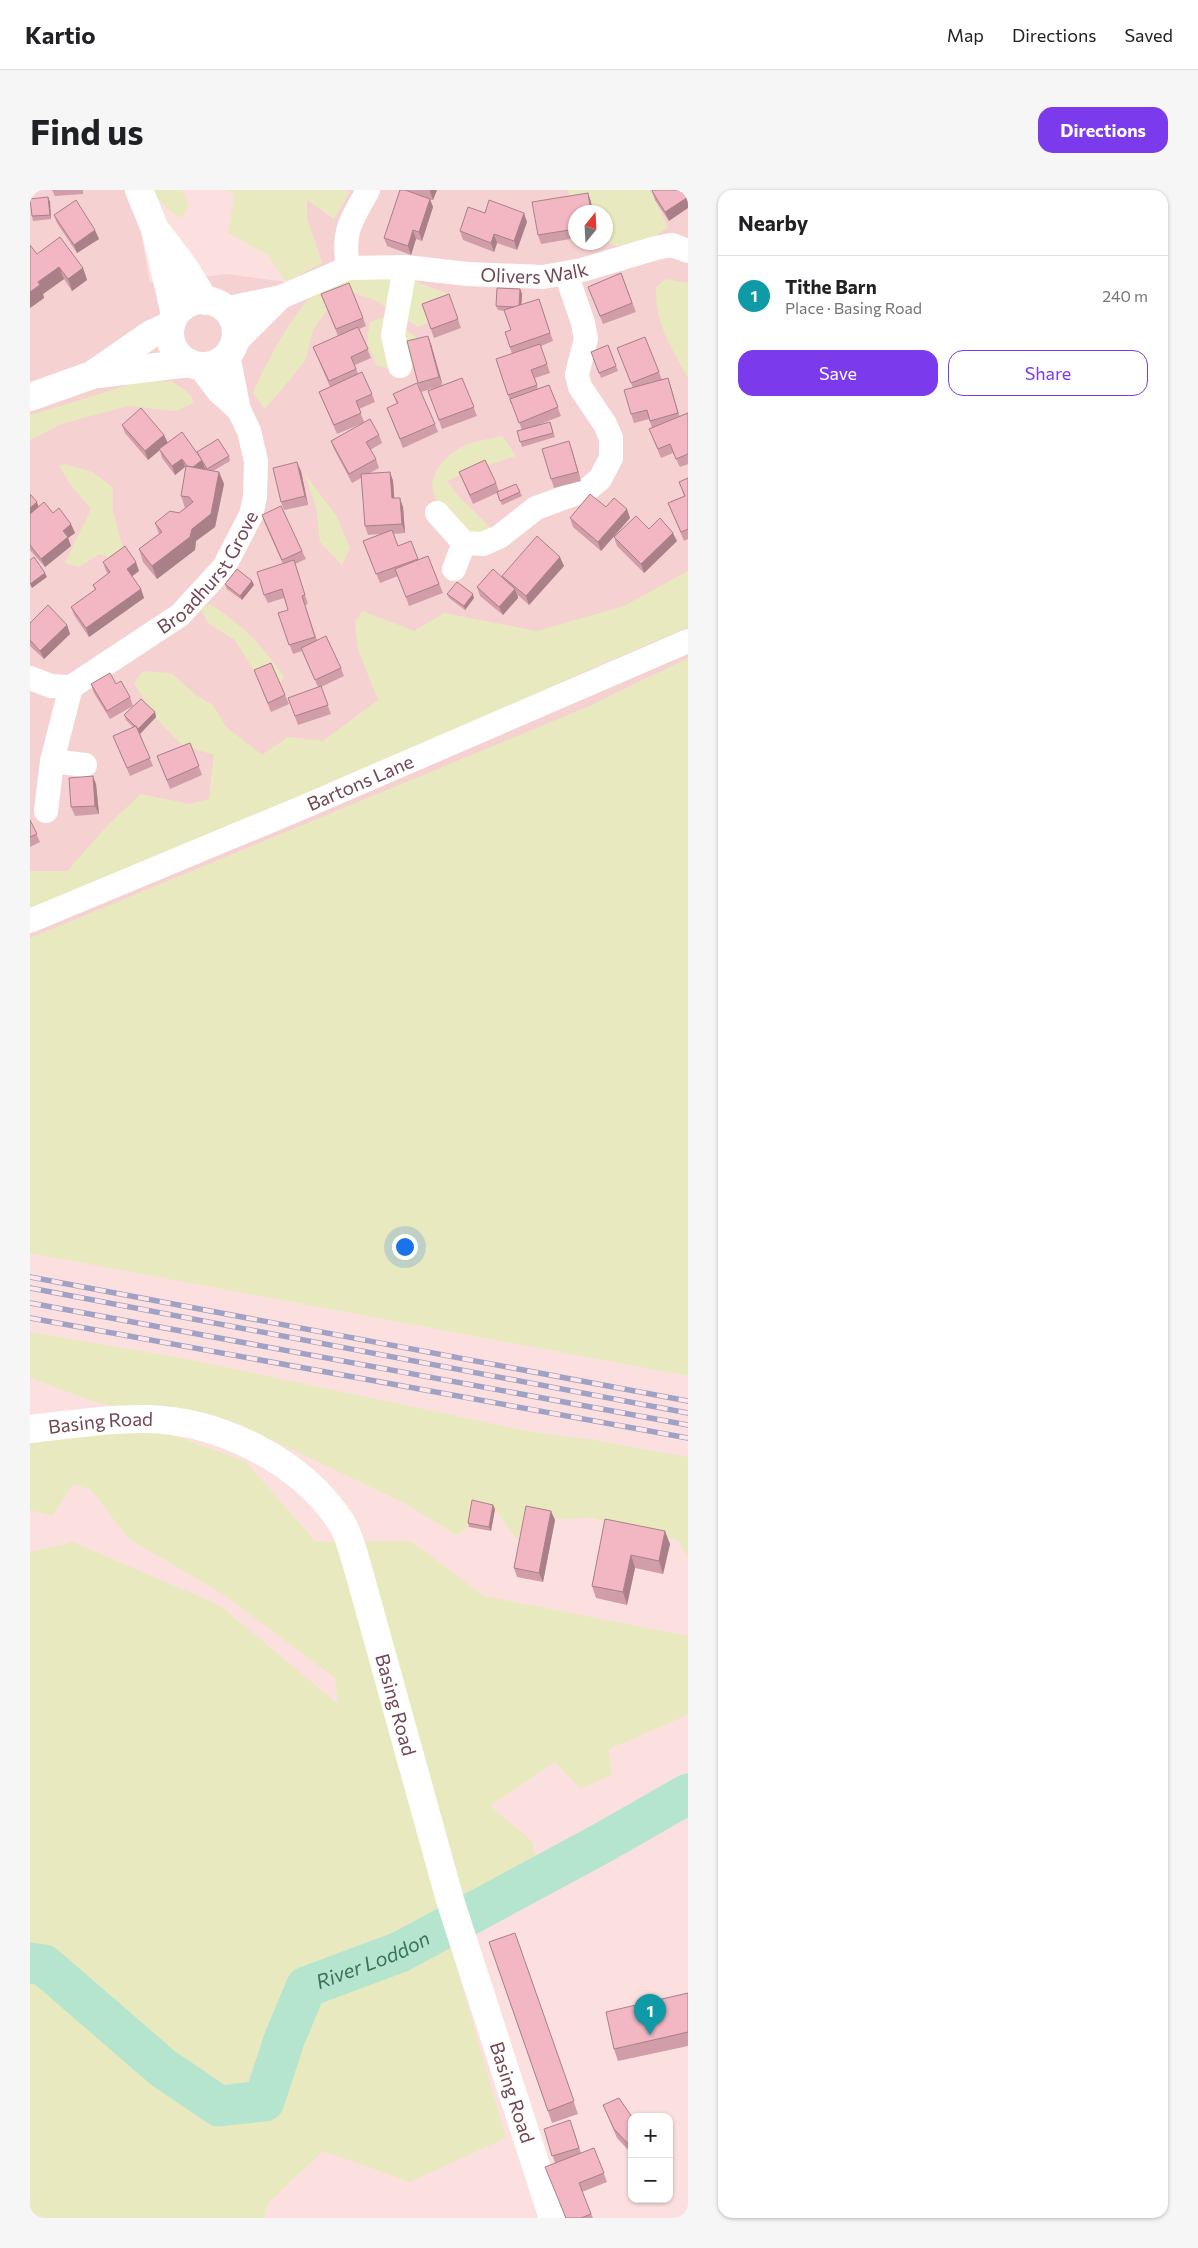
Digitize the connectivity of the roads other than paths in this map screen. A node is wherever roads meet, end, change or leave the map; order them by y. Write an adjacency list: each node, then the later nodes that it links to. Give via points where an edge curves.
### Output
1 (139, 190): 3 (street)
2 (368, 190): 6 (street, via 346,234)
3 (155, 229): 9 (street); 10 (street)
4 (688, 251): 7 (street, Olivers Walk, via 672,245)
5 (405, 267): 6 (street, Olivers Walk); 7 (street, Olivers Walk, via 543,277); 13 (street, via 393,335)
6 (348, 268): 8 (street)
7 (566, 273): 18 (street, via 584,322 586,339 577,374 580,387 611,438 610,458 600,479 588,488 536,508 499,537 484,544)
8 (281, 297): 9 (street); 11 (street)
9 (214, 305): 10 (street, via 188,304); 11 (street, via 232,317 236,335)
10 (173, 319): 12 (street, via 173,347); 14 (street)
11 (230, 350): 12 (street, via 221,362 214,365); 16 (street, Broadhurst Grove)
12 (195, 364): 14 (street); 16 (street, Broadhurst Grove)
13 (400, 366)
14 (92, 375): 15 (street)
15 (30, 397)
16 (239, 410): 22 (street, Broadhurst Grove, via 249,432 256,461 255,497 251,515 224,566 180,615)
17 (437, 513): 18 (street)
18 (464, 543): 19 (street)
19 (454, 569)
20 (688, 641): 26 (street, Bartons Lane)
21 (30, 678): 22 (street, via 51,686)
22 (71, 687): 23 (street)
23 (52, 761): 24 (street); 25 (street)
24 (85, 765)
25 (46, 812)
26 (30, 921)
27 (30, 1430): 28 (street, Basing Road, via 147,1419 197,1426 236,1437 297,1476 341,1523 353,1554 450,1900)
28 (553, 2218)

